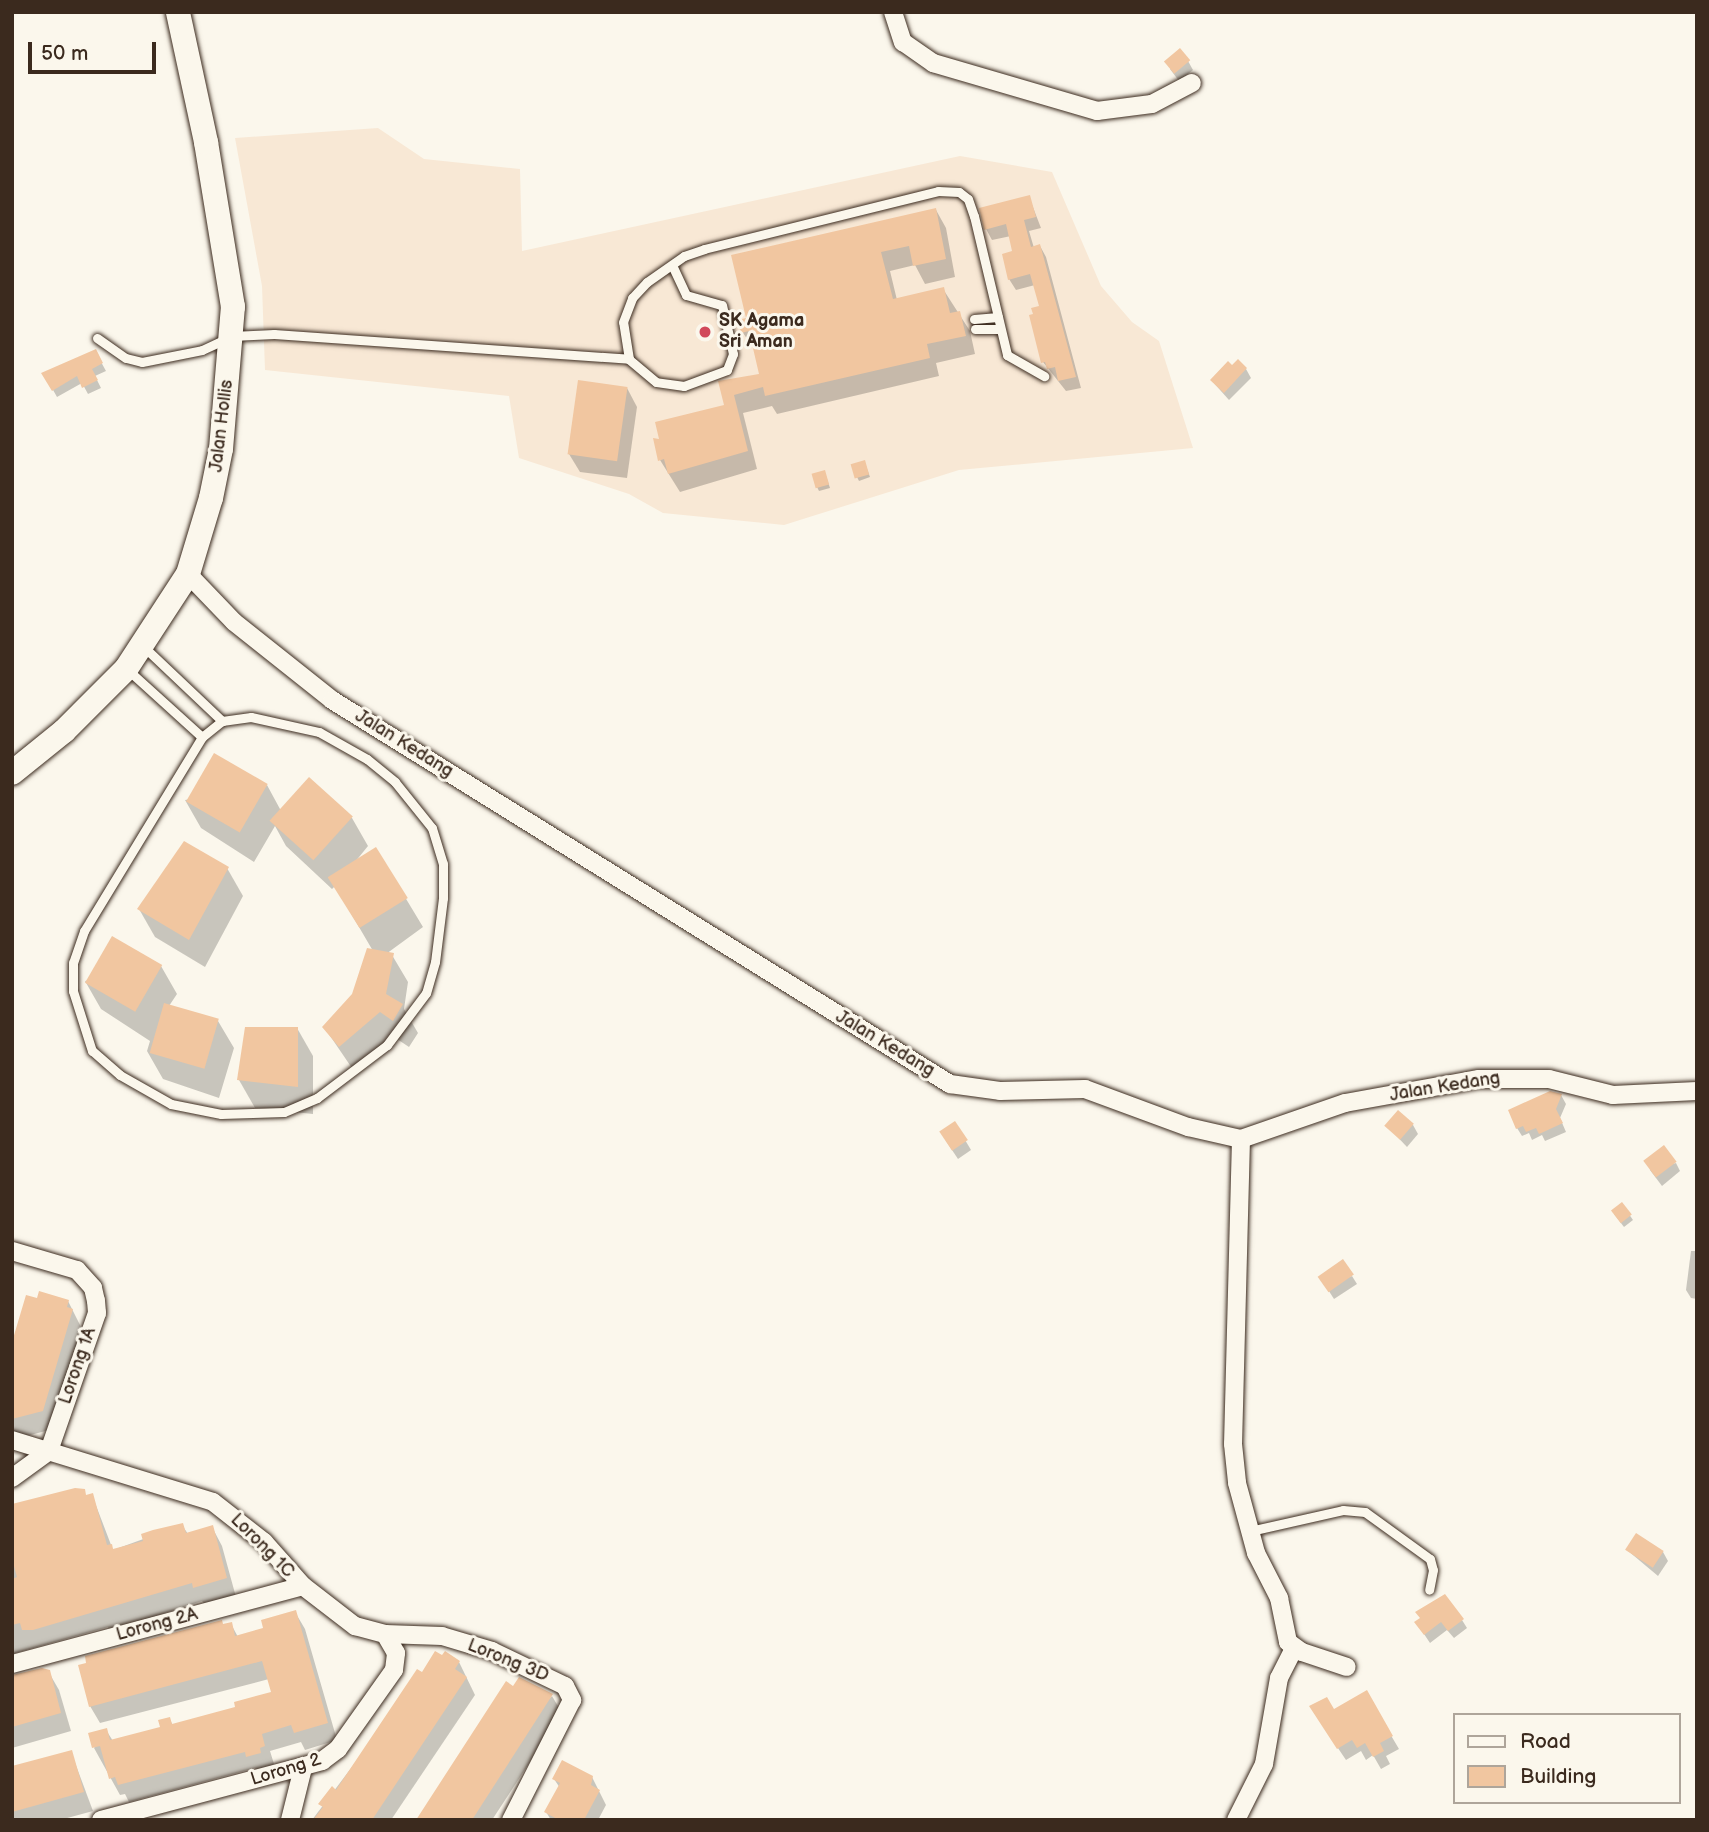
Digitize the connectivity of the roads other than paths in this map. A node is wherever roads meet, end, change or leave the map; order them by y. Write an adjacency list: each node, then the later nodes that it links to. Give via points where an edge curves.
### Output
1 (178, 12): 9 (main road, Jalan Hollis, via 206,142 233,307)
2 (893, 12): 3 (street, via 903,42 933,62 1097,111 1152,104)
3 (1192, 83)
4 (672, 265): 5 (lane, via 704,249 950,190 964,195 971,205); 11 (lane, via 639,290 626,310 623,322); 11 (lane, via 686,296 722,305 731,365 720,374 684,386 656,382)
5 (998, 317): 6 (lane); 8 (lane)
6 (974, 319)
7 (975, 329): 8 (lane)
8 (1000, 329): 12 (lane, via 1012,360)
9 (232, 336): 10 (lane, via 202,350 142,362 126,358); 11 (lane, via 274,334); 13 (main road, Jalan Hollis, via 221,449)
10 (97, 338)
11 (629, 359)
12 (1044, 376)
13 (188, 574): 14 (main road, Jalan Hollis); 20 (street, Jalan Kedang, via 243,630 332,700 950,1084 1000,1091 1085,1089 1188,1127)
14 (143, 646): 15 (main road, Jalan Hollis); 16 (lane)
15 (126, 669): 17 (lane); 18 (main road, Jalan Hollis, via 64,732)
16 (222, 721): 17 (lane); 17 (lane, via 251,717 319,732 367,759 411,799 432,828 443,864 435,962 426,993 413,1014 360,1067 317,1098 284,1112 221,1114 172,1104 120,1075 92,1051 73,991 73,963 84,931)
17 (202, 737)
18 (13, 772)
19 (1697, 1091): 20 (street, Jalan Kedang, via 1613,1095 1549,1079 1479,1079 1345,1103)
20 (1241, 1139): 25 (street, via 1233,1444 1237,1483)
21 (12, 1251): 23 (street, Lorong 1A, via 77,1270 93,1288 96,1301 97,1313)
22 (12, 1440): 23 (street, Lorong 1C)
23 (48, 1451): 24 (street); 26 (street, Lorong 1C, via 214,1502 264,1542)
24 (12, 1478)
25 (1250, 1531): 27 (lane, via 1343,1510 1365,1512 1430,1559); 29 (street, via 1261,1566 1279,1598 1285,1634)
26 (303, 1586): 28 (street, Lorong 1C, via 355,1626); 30 (street, Lorong 2A)
27 (1429, 1590)
28 (385, 1634): 32 (street, Lorong 2, via 396,1653 394,1671 338,1749); 35 (street, Lorong 3D, via 454,1640 492,1651 565,1686 572,1700)
29 (1294, 1648): 31 (street); 36 (street, via 1279,1678 1264,1764)
30 (12, 1664)
31 (1347, 1667)
32 (303, 1768): 33 (street, Lorong 2); 34 (street)
33 (111, 1819)
34 (290, 1820)
35 (511, 1820)
36 (1236, 1820)

